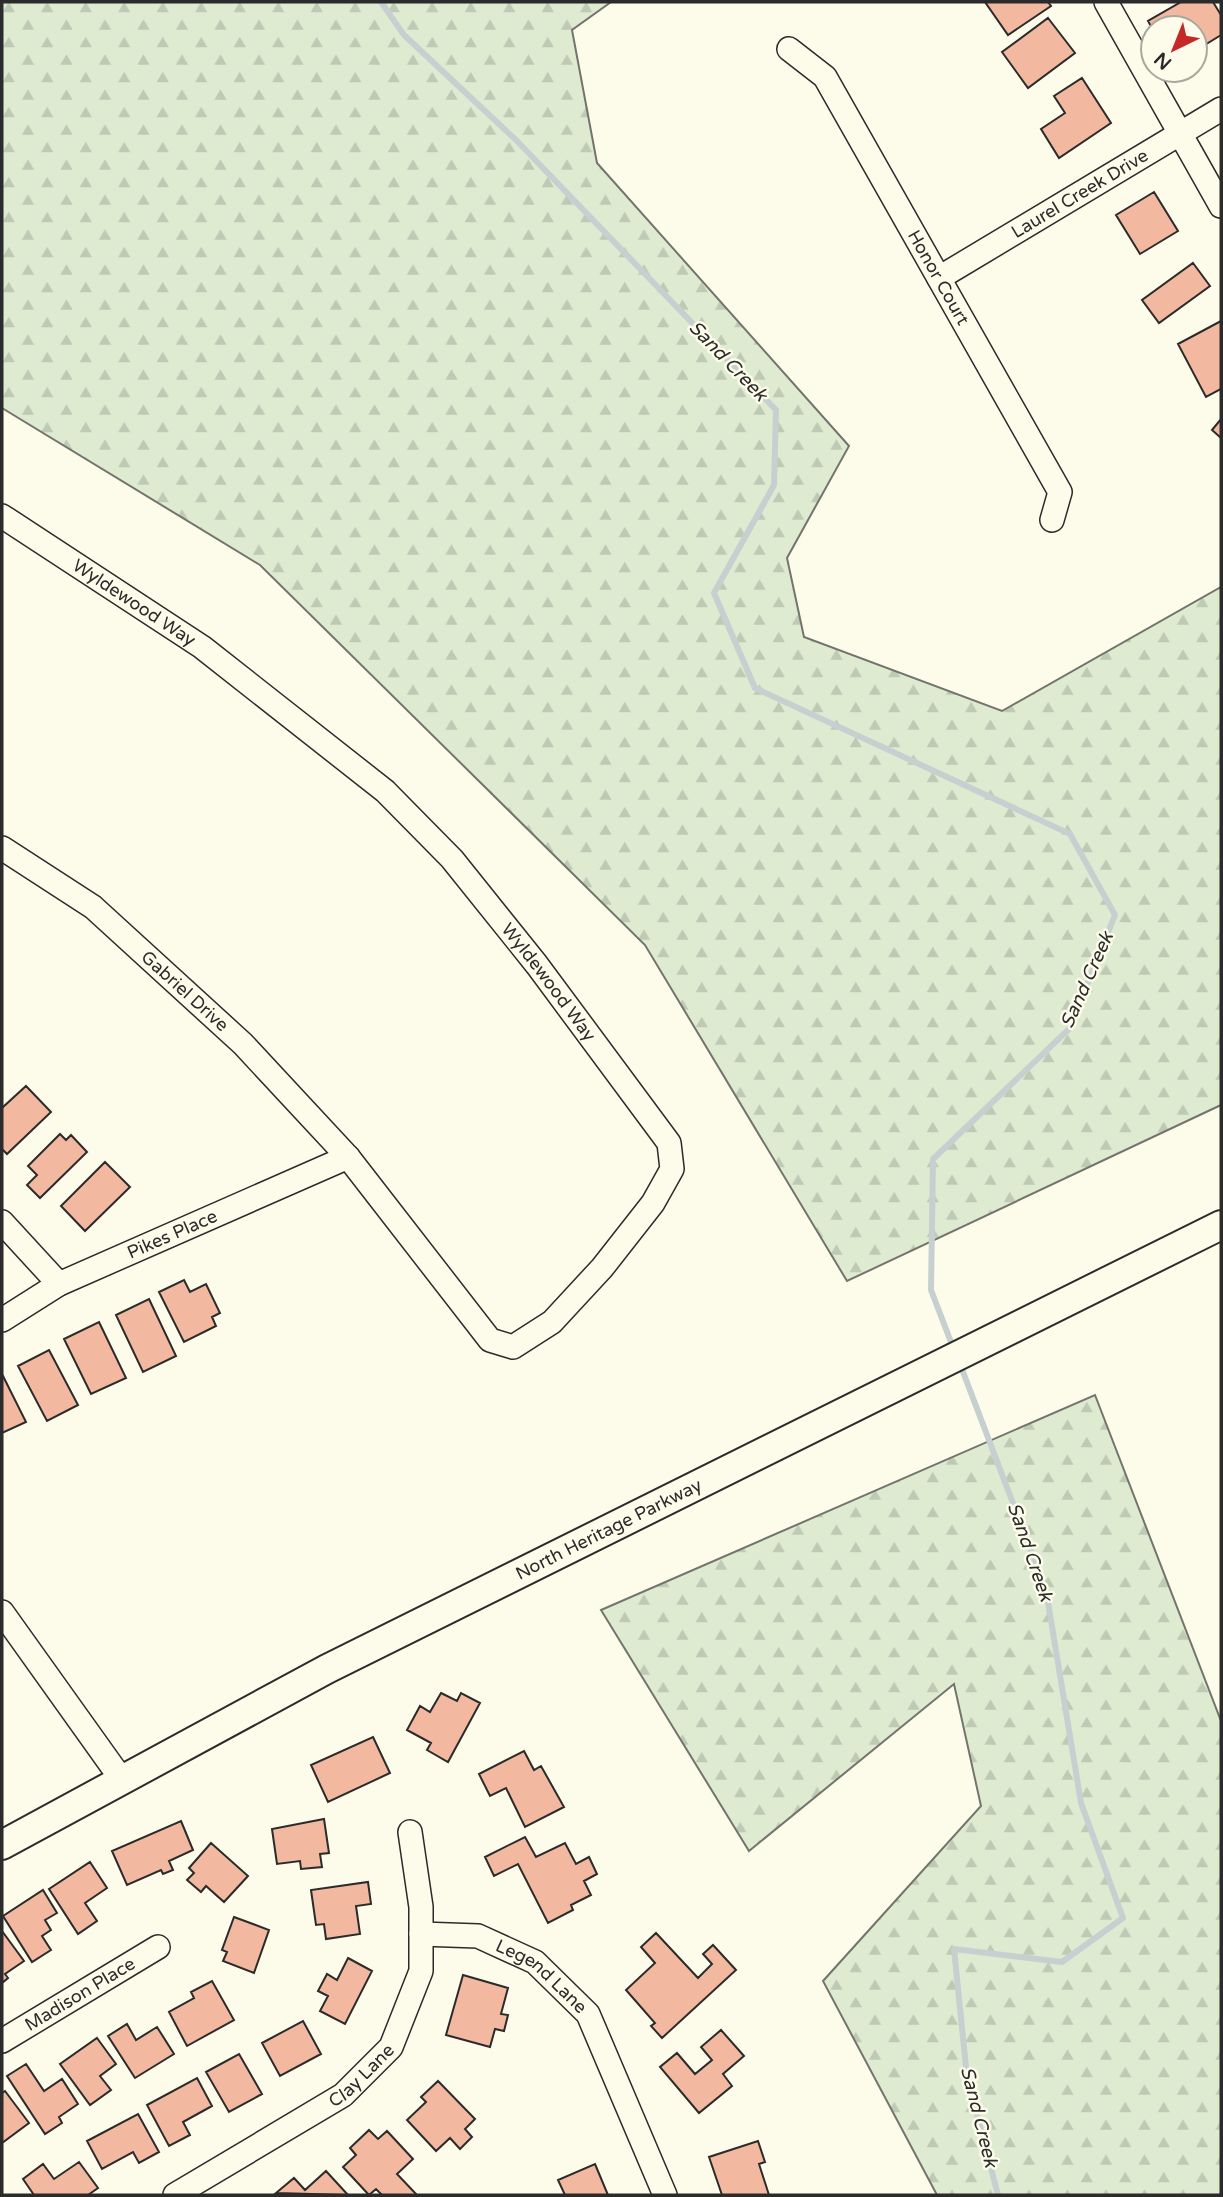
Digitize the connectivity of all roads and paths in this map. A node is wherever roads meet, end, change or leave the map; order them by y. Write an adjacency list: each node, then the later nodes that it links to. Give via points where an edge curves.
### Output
1 (1106, 2): 4 (street)
2 (789, 49): 6 (street, Honor Court, via 825,77)
3 (1221, 109): 4 (street, Laurel Creek Drive)
4 (1180, 132): 5 (street); 6 (street, Laurel Creek Drive)
5 (1221, 206)
6 (939, 278): 8 (street, Honor Court, via 1060,492)
7 (2, 516): 10 (street, Wyldewood Way, via 202,646 385,791 452,859 537,965 669,1143 671,1168 653,1203 602,1268 552,1322 513,1347 490,1340)
8 (1052, 520)
9 (2, 848): 10 (street, Gabriel Drive, via 93,907 243,1044)
10 (348, 1157): 13 (street, Pikes Place)
11 (2, 1222): 13 (street)
12 (1221, 1225): 16 (main road, North Heritage Parkway, via 327,1669)
13 (60, 1284): 14 (street, Pikes Place)
14 (2, 1320)
15 (2, 1612): 16 (street)
16 (122, 1780): 18 (main road, North Heritage Parkway)
17 (410, 1832): 19 (street, Clay Lane)
18 (2, 1845)
19 (421, 1934): 22 (street, Clay Lane, via 421,1971 391,2048 343,2095); 23 (street, Legend Lane, via 478,1936 535,1962 587,2014)
20 (158, 1947): 21 (street, Madison Place)
21 (2, 2041)
22 (175, 2195)
23 (665, 2195)

